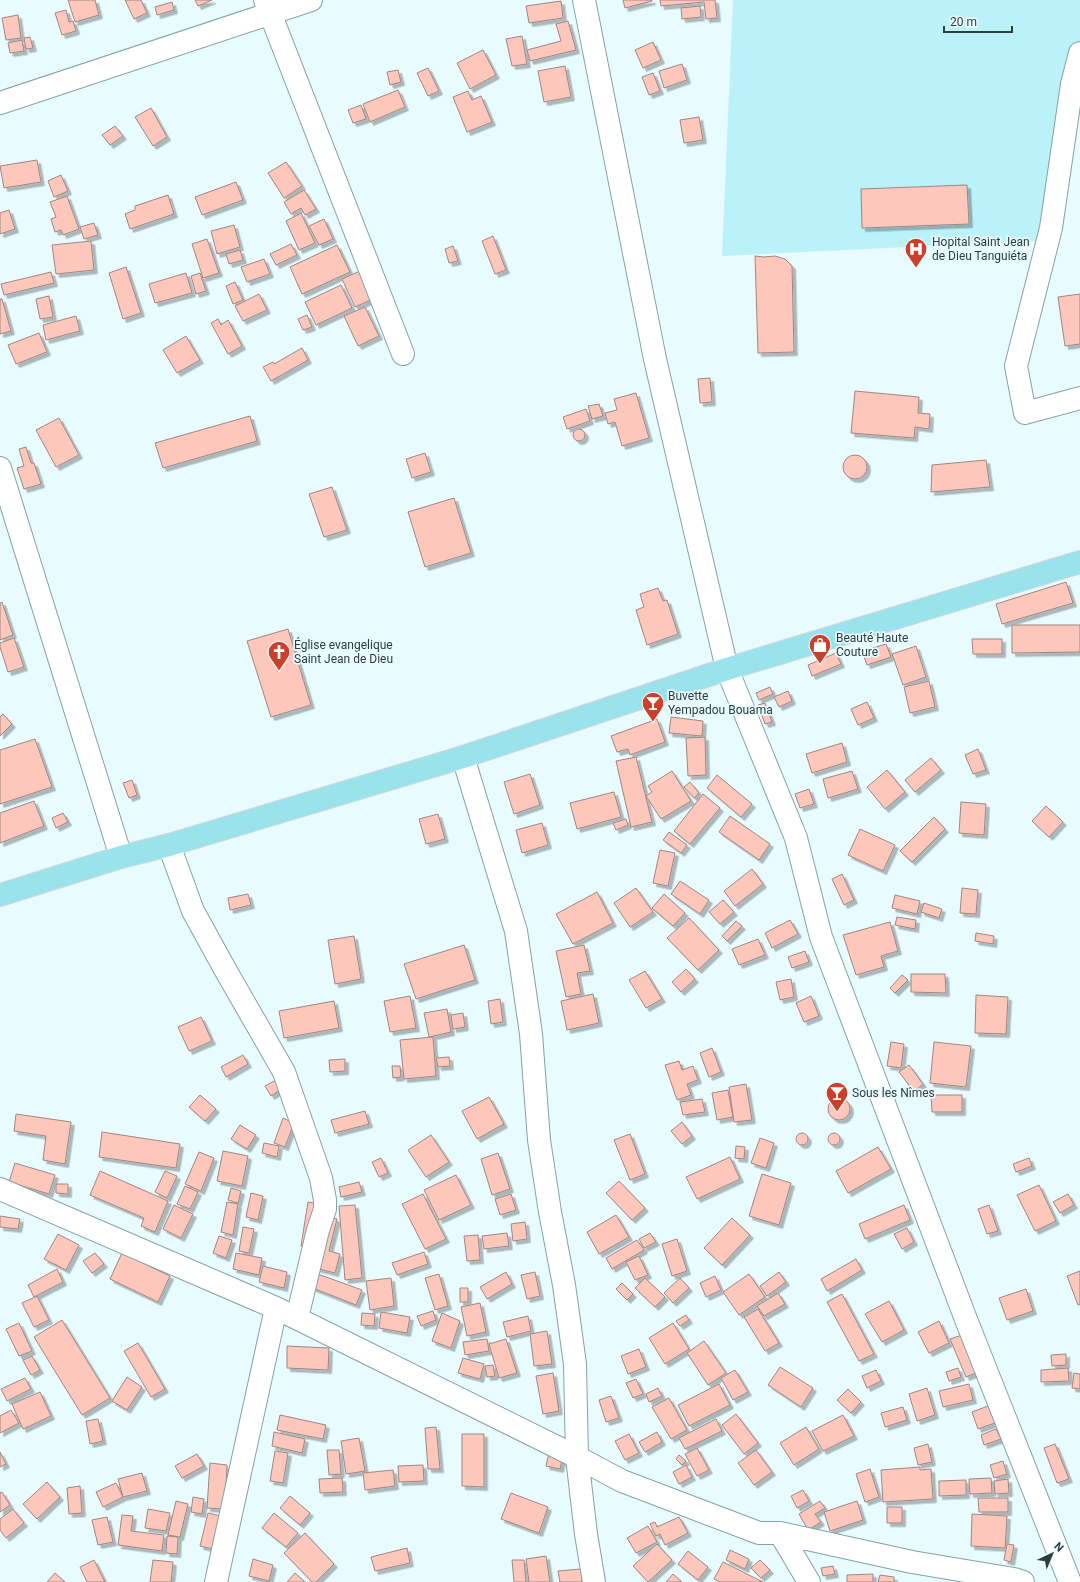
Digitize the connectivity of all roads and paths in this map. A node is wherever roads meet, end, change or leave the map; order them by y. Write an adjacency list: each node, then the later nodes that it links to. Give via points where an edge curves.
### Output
1 (311, 0): 3 (street)
2 (584, 0): 11 (street, via 655,359)
3 (268, 7): 5 (street); 6 (street)
4 (1080, 53): 7 (street, via 1072,84 1051,228 1016,366 1025,413)
5 (0, 103)
6 (403, 354)
7 (1080, 398)
8 (0, 468): 9 (street)
9 (5, 497): 14 (street)
10 (1080, 562): 11 (main road)
11 (727, 669): 12 (main road); 25 (street, via 796,838 821,937 967,1322)
12 (463, 756): 13 (main road); 19 (street, via 516,931 531,1034 539,1140 575,1364)
13 (169, 845): 14 (main road); 18 (street, via 193,911 284,1072 321,1178 325,1209)
14 (121, 857): 15 (main road)
15 (0, 895)
16 (0, 1189): 17 (street)
17 (276, 1308): 18 (street); 22 (street)
18 (297, 1318): 19 (street)
19 (577, 1456): 20 (street, via 622,1481 759,1533); 23 (street)
20 (780, 1533): 21 (street, via 912,1562); 24 (street)
21 (1017, 1581)
22 (216, 1582)
23 (594, 1582)
24 (809, 1582)
25 (1070, 1582)

